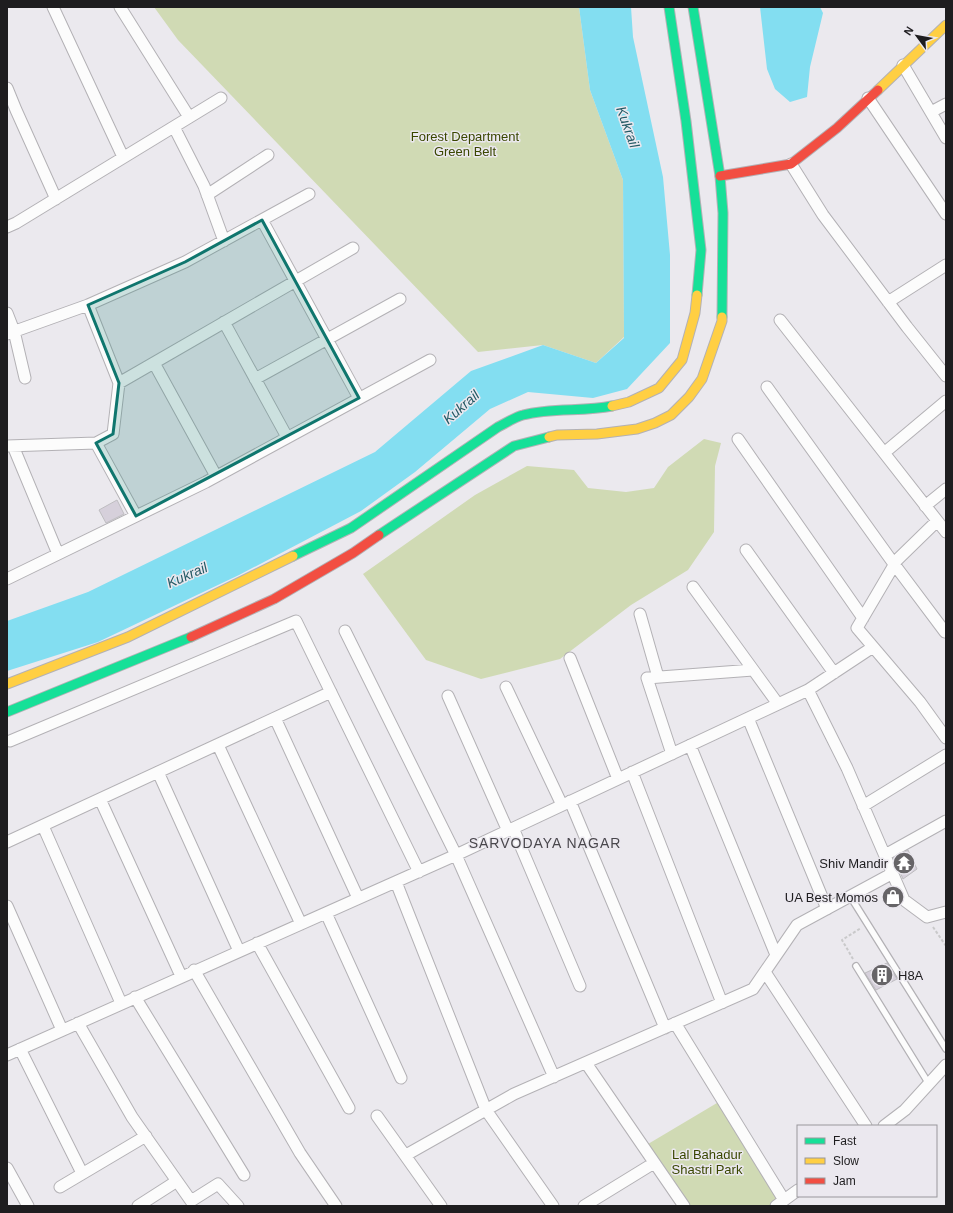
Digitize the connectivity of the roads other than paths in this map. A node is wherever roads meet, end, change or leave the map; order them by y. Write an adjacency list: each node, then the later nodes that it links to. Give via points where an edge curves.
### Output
1 (53, 7): 16 (street)
2 (120, 7): 12 (street)
3 (670, 7): 71 (street, via 701,250 695,313 682,360 659,388 629,402 598,409 522,415 498,427 351,528 128,637)
4 (693, 7): 18 (street)
5 (946, 25): 6 (street)
6 (903, 65): 9 (street); 11 (street)
7 (7, 88): 21 (street)
8 (220, 98): 12 (street)
9 (868, 98): 17 (street); 22 (street)
10 (946, 104): 11 (street)
11 (931, 112): 14 (street)
12 (189, 117): 13 (street)
13 (174, 127): 16 (street); 20 (street)
14 (946, 138)
15 (268, 155): 20 (street)
16 (123, 157): 21 (street)
17 (791, 164): 18 (street); 30 (street, via 823,215)
18 (720, 176): 77 (street, via 723,213 722,321 702,379 671,415 637,429 598,434 556,435 514,446 353,553 274,599 181,642)
19 (309, 194): 23 (street)
20 (207, 195): 25 (street)
21 (56, 199): 24 (street)
22 (946, 214)
23 (262, 220): 25 (street); 28 (street)
24 (7, 227)
25 (224, 241): 31 (street, via 185,262)
26 (353, 248): 28 (street)
27 (946, 265): 30 (street)
28 (295, 281): 34 (street); 36 (street)
29 (400, 299): 36 (street)
30 (888, 302): 39 (street)
31 (88, 305): 35 (street); 42 (street)
32 (7, 312): 35 (street)
33 (780, 320): 50 (street)
34 (224, 322): 38 (street); 41 (street)
35 (11, 333): 40 (street)
36 (327, 339): 41 (street); 44 (street)
37 (430, 360): 44 (street)
38 (154, 363): 42 (street); 51 (street)
39 (946, 376)
40 (25, 378)
41 (255, 379): 46 (street)
42 (119, 383): 48 (street, via 113,434)
43 (767, 387): 59 (street)
44 (359, 398): 46 (street)
45 (946, 401): 50 (street)
46 (287, 437): 51 (street)
47 (738, 439): 63 (street)
48 (96, 443): 49 (street); 54 (street)
49 (10, 446): 58 (street)
50 (884, 453): 53 (street)
51 (216, 476): 54 (street)
52 (946, 489): 53 (street)
53 (925, 506): 55 (street)
54 (136, 516): 58 (street)
55 (937, 521): 56 (street); 59 (street)
56 (946, 532)
57 (746, 550): 69 (street)
58 (58, 554): 60 (street)
59 (894, 564): 63 (street); 65 (street)
60 (7, 579)
61 (693, 587): 68 (street)
62 (640, 614): 70 (street)
63 (863, 618): 66 (street, via 857,628)
64 (345, 631): 96 (street)
65 (946, 631)
66 (873, 647): 69 (street); 80 (street, via 920,702)
67 (570, 658): 88 (street)
68 (753, 670): 70 (street); 76 (street)
69 (834, 673): 73 (street)
70 (658, 677): 84 (street, via 647,678)
71 (7, 684)
72 (506, 687): 90 (street)
73 (808, 690): 76 (street); 91 (street)
74 (331, 692): 78 (street); 81 (street, via 296,621); 98 (street)
75 (448, 696): 94 (street)
76 (778, 704): 79 (street)
77 (7, 712)
78 (275, 718): 82 (street); 102 (street)
79 (748, 718): 83 (street); 104 (street)
80 (946, 738)
81 (10, 741)
82 (218, 745): 86 (street); 107 (street)
83 (690, 745): 84 (street); 110 (street)
84 (672, 754): 87 (street)
85 (946, 756): 91 (street)
86 (158, 772): 89 (street); 109 (street)
87 (632, 772): 88 (street); 118 (street)
88 (618, 779): 90 (street)
89 (100, 799): 93 (street); 114 (street)
90 (566, 803): 94 (street); 120 (street)
91 (864, 806): 97 (street)
92 (946, 821): 97 (street)
93 (42, 826): 95 (street); 117 (street)
94 (511, 829): 96 (street); 115 (street)
95 (7, 842)
96 (456, 855): 98 (street); 127 (street)
97 (885, 855): 99 (street)
98 (418, 872): 100 (street)
99 (893, 873): 101 (street); 105 (street, via 904,900 927,917)
100 (396, 882): 102 (street); 131 (street)
101 (850, 896): 104 (street); 123 (lane)
102 (358, 898): 106 (street)
103 (7, 906): 121 (street)
104 (827, 909): 110 (street, via 797,925)
105 (946, 912)
106 (326, 913): 107 (street); 128 (street)
107 (301, 924): 108 (street)
108 (257, 943): 109 (street); 130 (street)
109 (239, 950): 112 (street)
110 (776, 955): 113 (street)
111 (856, 966): 129 (lane)
112 (194, 970): 114 (street); 148 (street, via 300,1153)
113 (764, 972): 118 (street, via 753,989); 133 (street)
114 (181, 976): 116 (street)
115 (580, 986)
116 (135, 997): 117 (street); 140 (street)
117 (121, 1003): 119 (street)
118 (722, 1003): 120 (street)
119 (78, 1023): 121 (street); 135 (street, via 132,1117)
120 (670, 1026): 125 (street); 144 (street)
121 (62, 1030): 122 (street)
122 (20, 1049): 124 (street); 139 (street)
123 (946, 1049)
124 (7, 1055)
125 (586, 1063): 127 (street); 137 (street)
126 (946, 1065): 129 (street)
127 (554, 1077): 131 (street, via 514,1094)
128 (401, 1078)
129 (929, 1084): 134 (street, via 905,1110)
130 (349, 1108)
131 (486, 1110): 136 (street); 150 (street)
132 (377, 1116): 136 (street)
133 (865, 1125)
134 (885, 1125)
135 (146, 1136): 139 (street); 141 (street)
136 (406, 1155): 149 (street)
137 (654, 1163): 151 (street); 152 (street)
138 (7, 1168): 145 (street)
139 (82, 1173): 142 (street)
140 (244, 1174)
141 (177, 1181): 146 (street); 147 (street, via 191,1202 218,1184)
142 (60, 1187)
143 (797, 1191): 144 (street)
144 (780, 1203)
145 (28, 1206)
146 (138, 1206)
147 (238, 1206)
148 (336, 1206)
149 (441, 1206)
150 (553, 1206)
151 (584, 1206)
152 (684, 1206)

